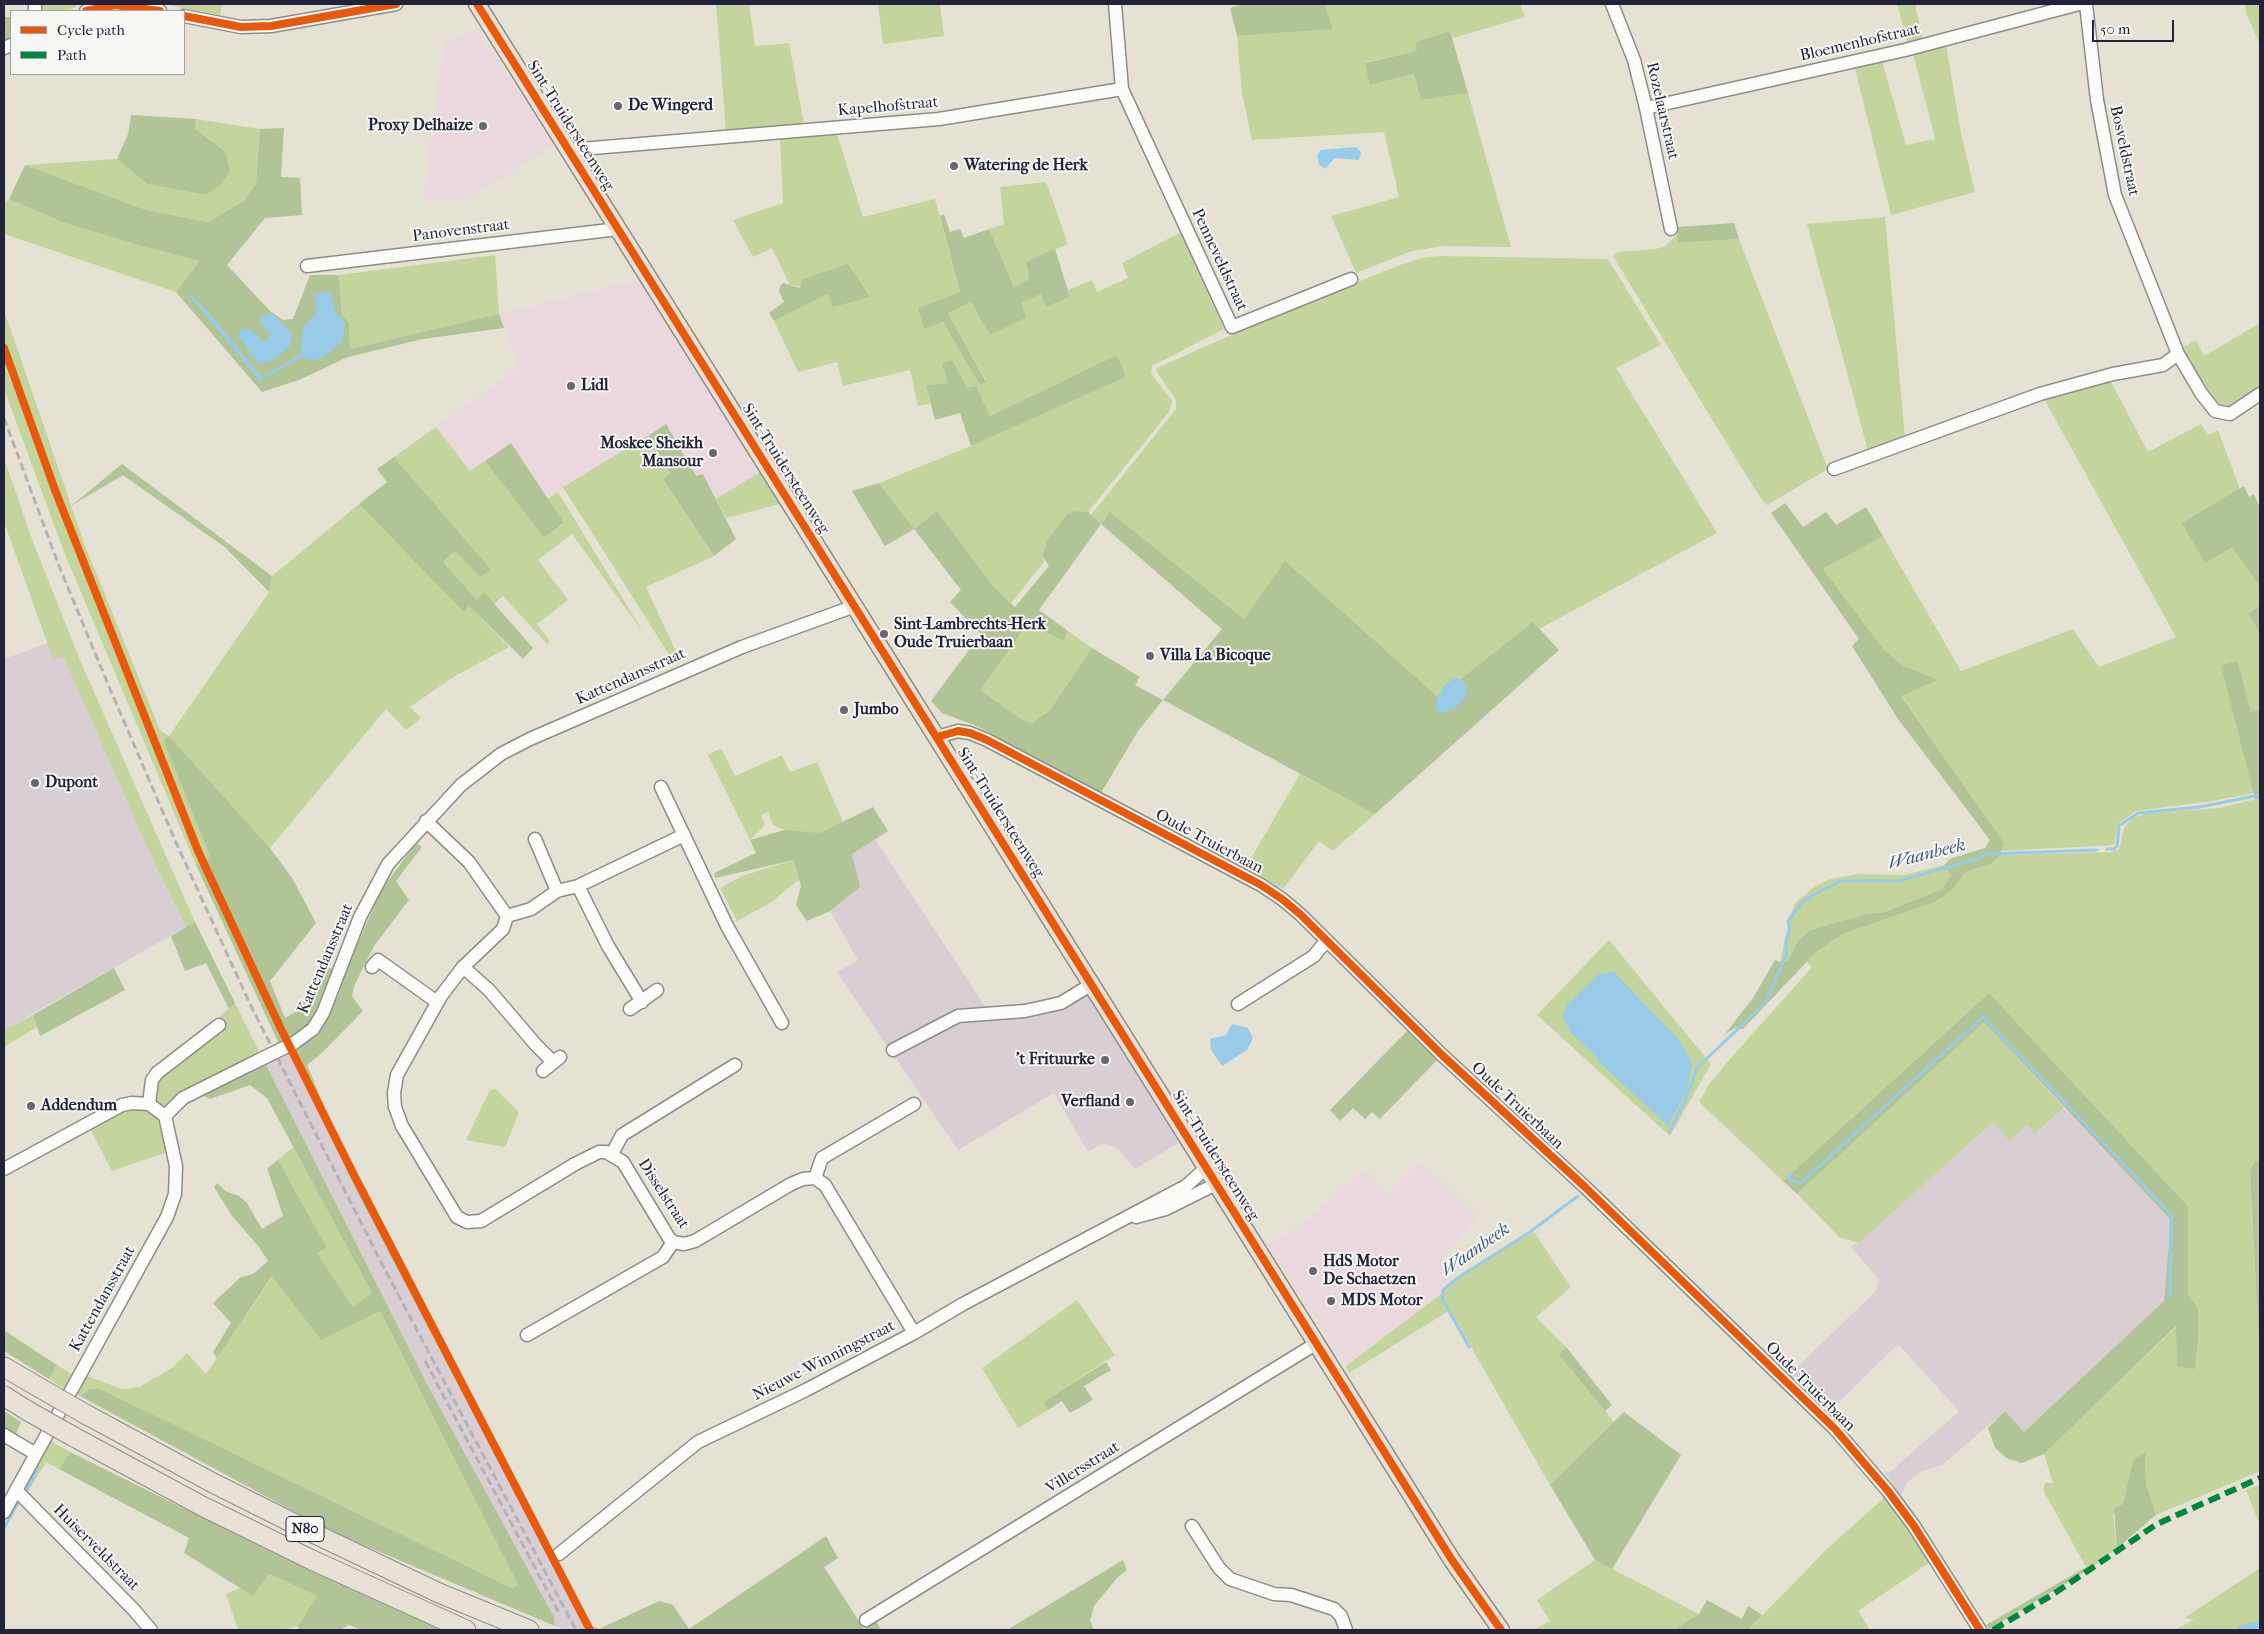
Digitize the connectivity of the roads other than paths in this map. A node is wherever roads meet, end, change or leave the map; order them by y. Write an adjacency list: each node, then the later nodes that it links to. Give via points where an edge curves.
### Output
1 (396, 4): 9 (street, via 271,26 242,27)
2 (477, 4): 12 (main road, Sint-Truidersteenweg)
3 (1116, 4): 10 (street)
4 (1612, 4): 11 (street, Rozelaarstraat, via 1624,31)
5 (2079, 4): 11 (street, Bloemenhofstraat, via 1905,50)
6 (2086, 4): 17 (street, Bosveldstraat, via 2097,100 2115,195)
7 (91, 10): 8 (street, via 115,5)
8 (152, 10)
9 (185, 16)
10 (1122, 90): 12 (street, Kapelhofstraat, via 939,120); 16 (street, Penneveldstraat, via 1232,327)
11 (1646, 108): 14 (street, Rozelaarstraat)
12 (570, 150): 13 (main road, Sint-Truidersteenweg)
13 (618, 229): 15 (street, Panovenstraat); 20 (main road, Sint-Truidersteenweg)
14 (1670, 229)
15 (307, 266)
16 (1351, 279)
17 (2178, 354): 18 (street, Bosveldstraat, via 2215,411 2230,414); 19 (street, via 2163,365 2112,374 2040,394)
18 (2260, 394)
19 (1834, 469)
20 (855, 606): 21 (main road, Sint-Truidersteenweg); 23 (street, Kattendansstraat, via 742,647 530,739 501,754 474,775)
21 (937, 737): 29 (street, Oude Truierbaan, via 958,731 970,733 1083,790 1276,895); 32 (main road, Sint-Truidersteenweg)
22 (661, 787): 24 (street)
23 (426, 821): 28 (street, via 469,862); 45 (street, Kattendansstraat, bridge, via 388,864 360,917 323,1013 313,1028 294,1043 183,1098)
24 (684, 834): 26 (street); 38 (street, via 727,926)
25 (535, 838): 27 (street)
26 (578, 886): 27 (street); 35 (street, via 608,946)
27 (557, 891): 28 (street, via 532,910)
28 (507, 916): 31 (street, via 503,929)
29 (1328, 942): 36 (street, via 1314,956); 72 (street, Oude Truierbaan, via 1442,1055 1589,1191 1835,1429 1914,1526)
30 (372, 967): 34 (street, via 378,960)
31 (463, 967): 34 (street); 42 (street, via 489,990 536,1045 557,1059)
32 (1092, 984): 40 (street, via 1061,1003 1025,1011 958,1016); 47 (main road, Sint-Truidersteenweg)
33 (656, 990): 35 (street)
34 (437, 1002): 46 (street, via 397,1075 395,1107 402,1126 457,1216 467,1222 480,1221 575,1164 599,1152)
35 (642, 1002): 37 (street)
36 (1238, 1004)
37 (630, 1009)
38 (782, 1023)
39 (218, 1025): 43 (street, via 157,1073 152,1080)
40 (892, 1050)
41 (734, 1066): 46 (street, via 622,1135)
42 (543, 1071)
43 (149, 1104): 45 (street); 48 (street, via 122,1106)
44 (914, 1104): 49 (street, via 822,1158)
45 (165, 1116): 59 (street, Kattendansstraat, via 176,1166 175,1194 168,1217)
46 (612, 1154): 52 (street, Disselstraat, via 623,1162)
47 (1206, 1168): 50 (main road, Sint-Truidersteenweg); 51 (street, Nieuwe-Winningstraat, via 1186,1186)
48 (4, 1170)
49 (815, 1178): 52 (street, Disselstraat, via 791,1184 690,1244); 53 (street, via 825,1186)
50 (1216, 1184): 51 (street, Nieuwe-Winningstraat, via 1166,1209); 55 (main road, Sint-Truidersteenweg)
51 (1121, 1221): 53 (street, Nieuwe-Winningstraat)
52 (673, 1242): 54 (street, via 663,1257)
53 (914, 1333): 63 (street, Nieuwe-Winningstraat, via 698,1442)
54 (527, 1335)
55 (1317, 1344): 64 (main road, Sint-Truidersteenweg); 65 (street, Villersstraat)
56 (4, 1367): 68 (highway, N80, bridge, via 87,1416 213,1483 439,1593)
57 (4, 1396): 67 (highway, N80, bridge, via 202,1506)
58 (4, 1436): 59 (street)
59 (36, 1454): 60 (street, Kattendansstraat)
60 (16, 1490): 61 (street, Kattendansstraat); 66 (street, Huiserveldstraat)
61 (4, 1512)
62 (1192, 1526): 69 (street, via 1219,1568 1230,1578 1274,1594 1291,1595 1334,1609 1341,1616)
63 (559, 1554)
64 (1452, 1560): 70 (main road, Sint-Truidersteenweg); 71 (main road, Sint-Truidersteenweg)
65 (866, 1620)
66 (151, 1630)
67 (466, 1630)
68 (529, 1630)
69 (1346, 1630)
70 (1489, 1630)
71 (1500, 1630)
72 (1980, 1630)

